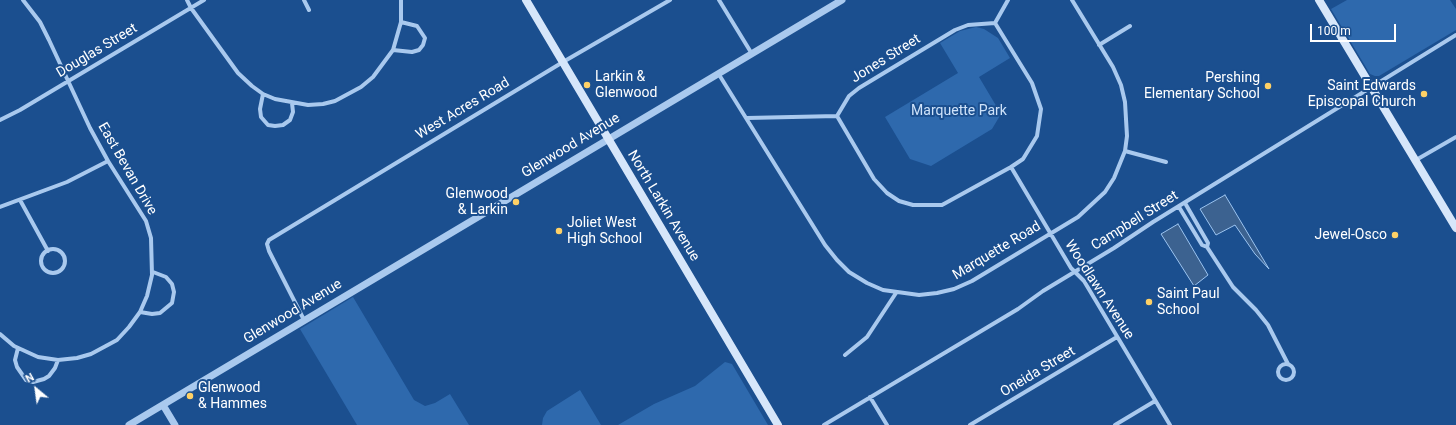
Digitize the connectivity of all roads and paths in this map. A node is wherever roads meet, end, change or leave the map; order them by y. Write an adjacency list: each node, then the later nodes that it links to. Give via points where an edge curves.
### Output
1 (23, 0): 24 (street, East Bevan Drive, via 40,22)
2 (187, 0): 13 (street)
3 (204, 0): 13 (street, Douglas Street)
4 (304, 0): 14 (street)
5 (401, 0): 15 (street)
6 (526, 0): 22 (main road, North Larkin Avenue)
7 (670, 0): 22 (street, West Acres Road)
8 (719, 0): 21 (street)
9 (842, 0): 21 (street, Glenwood Avenue)
10 (1008, 0): 16 (street)
11 (1072, 0): 19 (street, Marquette Road)
12 (1319, 0): 25 (main road)
13 (191, 8): 24 (street, Douglas Street); 26 (street, via 238,73)
14 (309, 10)
15 (401, 22): 20 (street); 20 (street, via 417,26 425,38 423,45 419,50 412,52 402,53)
16 (995, 23): 28 (street, Jones Street, via 968,25 948,34 859,88 849,96); 37 (street, via 1032,83 1041,109 1038,136 1023,159)
17 (1130, 26): 19 (street)
18 (1456, 34): 25 (street, Campbell Street)
19 (1099, 45): 33 (street, Marquette Road, via 1121,84 1127,136)
20 (393, 50): 27 (street, via 373,77 347,95 323,104)
21 (752, 54): 23 (street, Glenwood Avenue)
22 (563, 62): 32 (main road, North Larkin Avenue); 50 (street, West Acres Road, via 269,240 269,251)
23 (718, 73): 29 (street, Marquette Road); 32 (street, Glenwood Avenue)
24 (69, 80): 30 (street, Douglas Street); 35 (street, East Bevan Drive, via 87,122)
25 (1371, 86): 34 (main road); 39 (street, Campbell Street)
26 (263, 94): 27 (street); 27 (street, via 261,117 268,125 283,125 290,120)
27 (292, 103)
28 (837, 116): 29 (street); 37 (street, via 874,179 893,197 913,206 942,205)
29 (747, 118): 48 (street, Marquette Road, via 825,245 837,260 849,272 867,283)
30 (0, 120)
31 (1456, 137): 34 (street)
32 (608, 139): 50 (street, Glenwood Avenue); 62 (main road, North Larkin Avenue)
33 (1124, 151): 36 (street); 43 (street, Marquette Road, via 1114,178 1105,192 1078,217)
34 (1416, 160): 42 (main road)
35 (108, 161): 38 (street, via 67,182); 46 (street, East Bevan Drive, via 146,221 151,238)
36 (1166, 162)
37 (1011, 167): 43 (street, Woodlawn Avenue)
38 (20, 200): 40 (street); 45 (street)
39 (1184, 203): 41 (street, Campbell Street); 44 (street, via 1208,243)
40 (0, 207)
41 (1178, 207): 44 (street, via 1202,245); 47 (street, Campbell Street)
42 (1456, 228)
43 (1049, 233): 47 (street, Woodlawn Avenue); 48 (street, Marquette Road, via 972,281 954,289 919,295)
44 (1207, 247): 56 (street, via 1232,287 1263,319)
45 (48, 251): 45 (street, via 42,257 42,265 50,273 58,272 65,263 64,256 59,250)
46 (152, 272): 49 (street, East Bevan Drive, via 147,296); 49 (street, via 166,277 172,284 172,302 160,313)
47 (1075, 272): 52 (street, Woodlawn Avenue, via 1084,281); 57 (street, Campbell Street)
48 (896, 293): 54 (street, via 867,337)
49 (140, 312): 55 (street, East Bevan Drive, via 116,340 105,348 77,358)
50 (304, 320): 59 (street, Glenwood Avenue)
51 (0, 334): 53 (street, East Bevan Drive)
52 (1117, 337): 58 (street, Woodlawn Avenue); 65 (street, Oneida Street)
53 (18, 348): 55 (street, East Bevan Drive, via 38,357); 55 (street, via 15,360 26,380 33,382 49,376)
54 (845, 355)
55 (58, 360)
56 (1288, 364)
57 (870, 397): 63 (street, Campbell Street); 64 (street)
58 (1155, 401): 66 (street); 67 (street, Woodlawn Avenue)
59 (163, 405): 60 (street, Glenwood Avenue); 61 (street)
60 (129, 425)
61 (175, 425)
62 (778, 425)
63 (824, 425)
64 (887, 425)
65 (970, 425)
66 (1115, 425)
67 (1170, 425)

